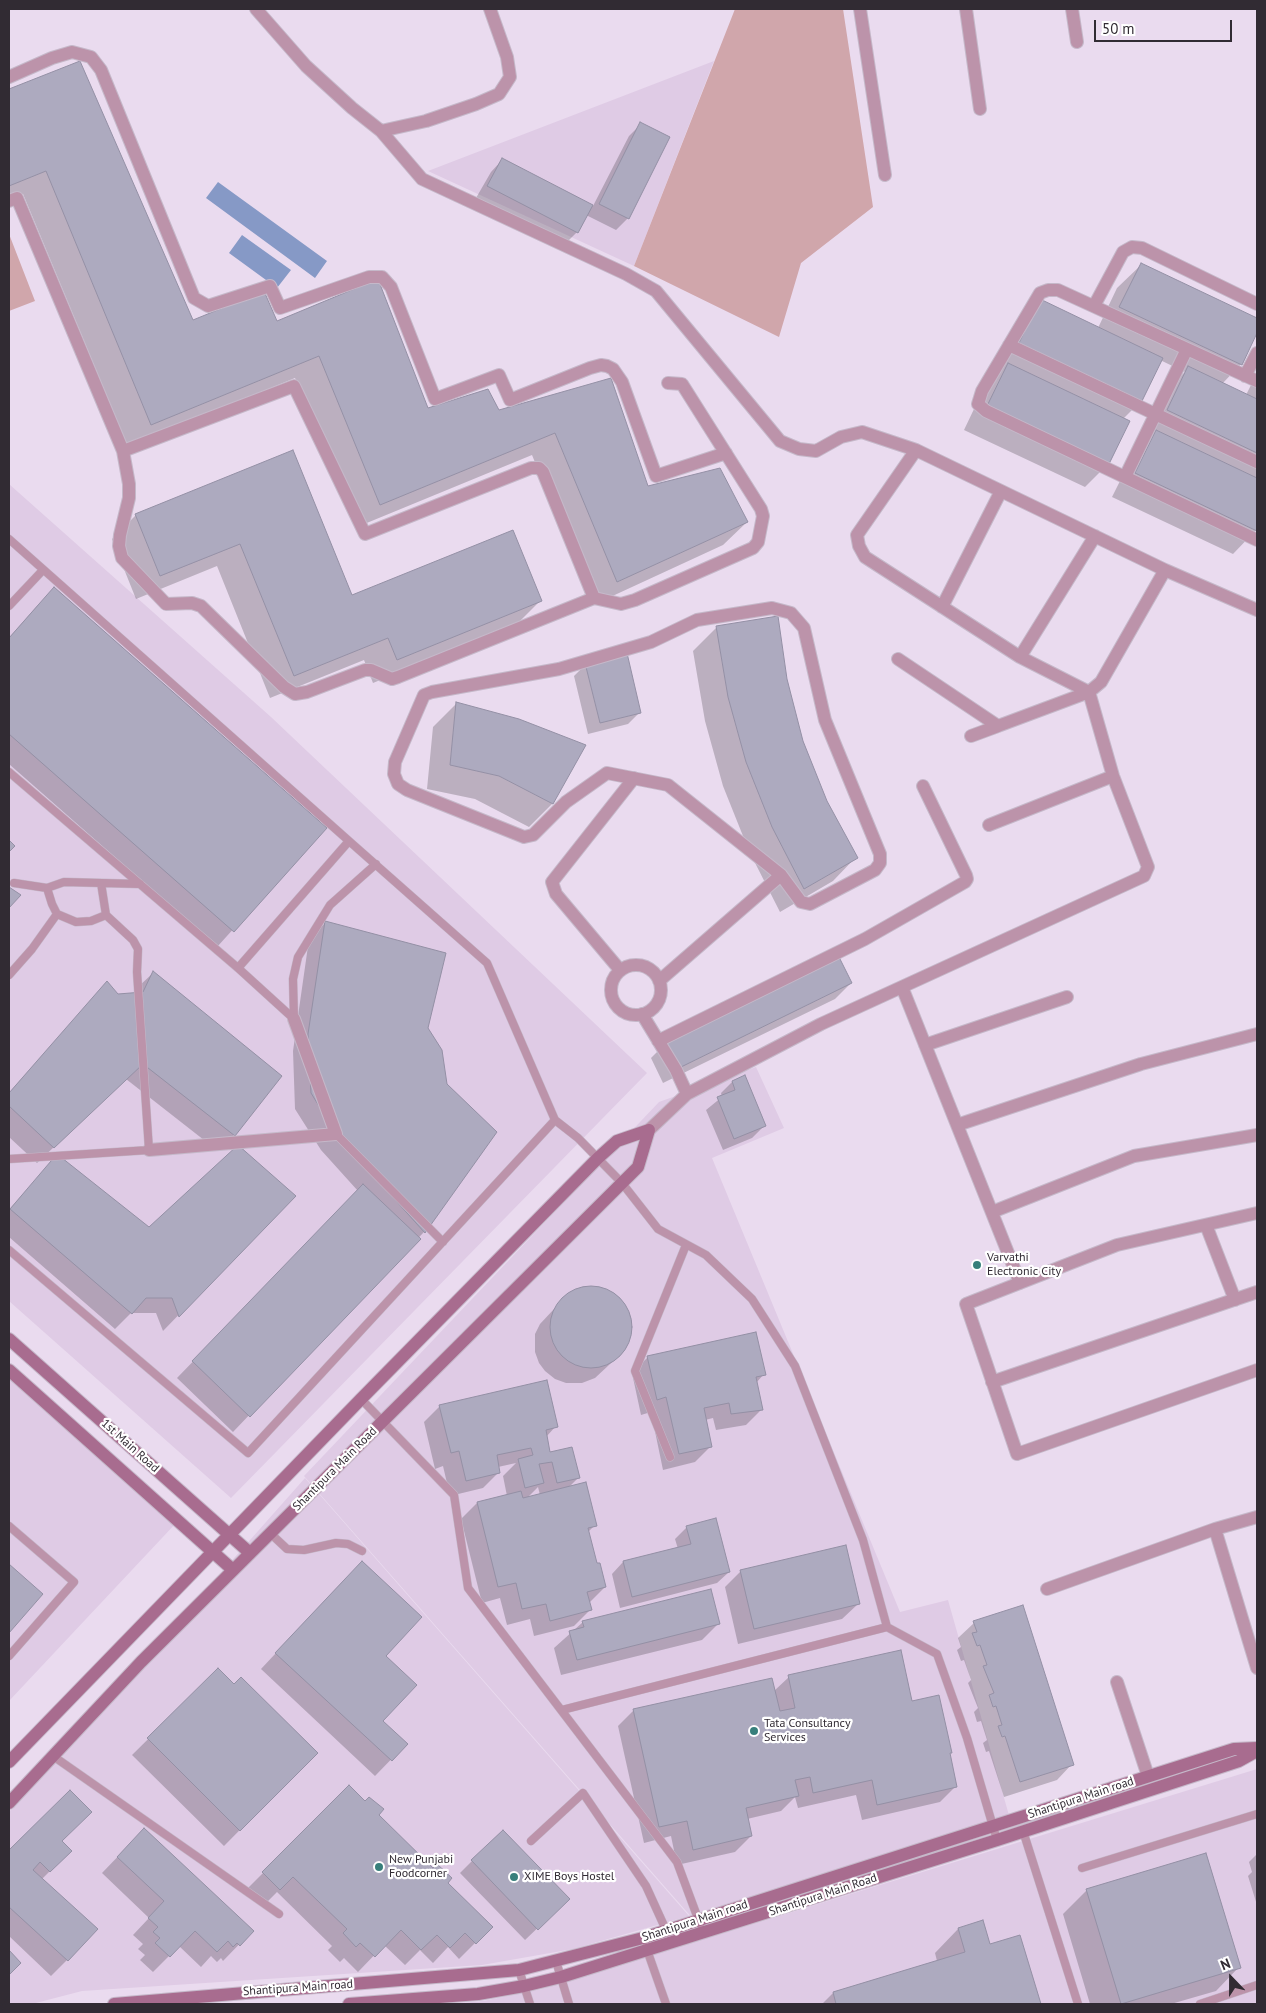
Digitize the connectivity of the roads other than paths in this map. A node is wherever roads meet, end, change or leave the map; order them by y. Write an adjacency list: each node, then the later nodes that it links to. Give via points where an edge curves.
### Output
1 (256, 9): 9 (street, via 306,66)
2 (490, 9): 9 (street, via 507,57 510,77 499,94 426,120)
3 (860, 9): 10 (street)
4 (966, 9): 8 (street)
5 (1072, 9): 6 (street)
6 (1077, 42)
7 (9, 76): 23 (street, via 72,52 91,56 101,70 194,298 208,306 270,286 280,308 369,277 382,277 391,287 435,399 499,375 510,400 590,368 608,366 622,382 656,476)
8 (980, 109)
9 (381, 131): 21 (street, via 422,179 656,291 780,441 799,449 816,451 841,437 862,432)
10 (885, 175)
11 (9, 201): 22 (street, via 17,198)
12 (1257, 304): 13 (street, via 1142,248 1132,247 1123,252)
13 (1094, 306): 14 (street, via 1058,290 1040,293); 15 (street)
14 (1009, 345): 20 (street); 25 (street, via 978,404 986,411)
15 (1187, 349): 17 (street); 20 (street)
16 (1257, 353): 17 (street)
17 (1245, 376): 18 (street)
18 (1257, 381)
19 (668, 383): 23 (street, via 682,384)
20 (1155, 413): 24 (street); 25 (street)
21 (916, 450): 26 (street); 34 (street, via 857,535 865,557)
22 (123, 451): 32 (street, via 129,498 120,535 122,558 166,604 201,606 295,694 365,670 392,679); 32 (street, via 294,386 364,534 531,468 539,468)
23 (726, 453): 32 (street, via 763,516 758,542 753,548 628,602 621,604)
24 (1257, 462)
25 (1125, 477): 29 (street)
26 (1001, 491): 27 (street); 34 (street)
27 (1095, 536): 31 (street); 36 (street)
28 (9, 539): 30 (lane)
29 (1257, 540)
30 (44, 570): 33 (lane); 46 (lane)
31 (1165, 570): 35 (street); 38 (street, via 1101,682)
32 (594, 598)
33 (9, 606)
34 (942, 607): 36 (street)
35 (1257, 610)
36 (1020, 657): 38 (street)
37 (898, 659): 39 (street)
38 (1089, 692): 39 (street); 42 (street)
39 (998, 726): 40 (street)
40 (971, 736)
41 (9, 772): 51 (lane)
42 (1112, 776): 45 (street); 59 (street, via 1146,860 1148,867 1144,876)
43 (634, 778): 48 (street, via 668,785); 48 (street, via 607,773 566,802 533,835 524,837 407,790 398,784 394,762 424,695 559,669 651,642 697,620 772,608 791,613 804,628 825,720 880,854 880,863 875,870 810,904 801,902); 56 (street, via 552,882 556,894)
44 (923, 786): 64 (street, via 966,875 965,882 865,939)
45 (989, 825)
46 (349, 841): 47 (lane); 55 (lane)
47 (376, 864): 62 (lane, via 330,905 298,957 293,979); 67 (lane, via 487,962)
48 (781, 875): 58 (street)
49 (14, 883): 52 (lane)
50 (102, 883): 51 (lane); 52 (lane, via 64,882); 54 (lane)
51 (140, 884): 55 (lane)
52 (48, 888): 53 (lane)
53 (58, 914): 54 (lane, via 76,922 91,922); 57 (lane)
54 (106, 915): 72 (lane, via 133,940 138,949)
55 (238, 968): 62 (lane)
56 (620, 970): 58 (street, via 641,965 655,974); 61 (street, via 611,986 614,1002 626,1013)
57 (9, 975)
58 (659, 981): 61 (street, via 659,997 655,1005)
59 (902, 987): 65 (street); 66 (street, via 821,1024)
60 (1067, 997): 65 (street)
61 (642, 1014): 64 (street)
62 (294, 1019): 70 (street)
63 (1257, 1034): 68 (street, via 1141,1064)
64 (658, 1041): 66 (street)
65 (925, 1045): 68 (street)
66 (687, 1094): 69 (street)
67 (555, 1120): 73 (lane); 79 (lane)
68 (957, 1125): 76 (street)
69 (649, 1130): 73 (street, via 616,1142); 75 (street, Shantipura Main Road, via 638,1167)
70 (336, 1134): 72 (street); 79 (lane)
71 (1257, 1135): 76 (street, via 1134,1156)
72 (149, 1150): 74 (lane)
73 (598, 1158): 75 (lane); 89 (street)
74 (9, 1159)
75 (622, 1184): 80 (lane, via 658,1229); 90 (street, Shantipura Main Road)
76 (992, 1212): 82 (street)
77 (1257, 1213): 78 (street)
78 (1206, 1225): 82 (street, via 1118,1245); 84 (street)
79 (443, 1242): 81 (lane, via 248,1453)
80 (686, 1245): 91 (lane, via 635,1371); 102 (lane, via 706,1255 752,1299 795,1366 863,1540)
81 (9, 1250)
82 (1020, 1283): 88 (street, via 966,1304)
83 (1257, 1292): 84 (street)
84 (1235, 1300): 88 (street)
85 (9, 1339): 96 (street, 1st Main Road)
86 (9, 1370): 98 (street, 1st Main Road)
87 (1257, 1370): 88 (street, via 1017,1454)
88 (992, 1382)
89 (362, 1399): 90 (lane); 96 (street)
90 (384, 1420): 95 (street, Shantipura Main Road); 106 (lane, via 454,1495 468,1588)
91 (670, 1457)
92 (1257, 1517): 94 (street)
93 (9, 1526): 103 (lane, via 74,1582)
94 (1215, 1529): 101 (street); 104 (street)
95 (270, 1533): 97 (lane, via 287,1549 304,1550 336,1543 348,1544); 99 (street, Shantipura Main Road)
96 (230, 1535): 98 (street); 99 (street, 1st Main Road)
97 (362, 1552)
98 (213, 1553): 100 (street, 1st Main Road); 109 (street)
99 (250, 1553): 100 (street, Shantipura Main Road)
100 (232, 1570): 108 (street, Shantipura Main Road)
101 (1047, 1589)
102 (887, 1627): 106 (lane); 113 (lane, via 937,1654 967,1738)
103 (9, 1656)
104 (1257, 1668)
105 (1117, 1682): 110 (street)
106 (562, 1710): 119 (lane, via 677,1862)
107 (1257, 1749): 110 (street, Shantipura Main road, via 1234,1749); 114 (street, Shantipura Main Road, via 1239,1761)
108 (53, 1756): 111 (street, Shantipura Main Road); 118 (lane)
109 (9, 1762)
110 (1148, 1776): 113 (street, Shantipura Main road)
111 (9, 1803)
112 (1257, 1814): 117 (lane)
113 (993, 1826): 115 (lane); 119 (street, Shantipura Main road)
114 (1023, 1831): 115 (street, Shantipura Main Road); 134 (lane)
115 (997, 1840): 121 (street, Shantipura Main Road)
116 (531, 1841): 120 (lane, via 583,1794 646,1886)
117 (1082, 1868)
118 (279, 1914)
119 (698, 1920): 120 (street, Shantipura Main road); 121 (lane)
120 (666, 1930): 122 (street, Shantipura Main road)
121 (703, 1933): 123 (street, Shantipura Main Road)
122 (643, 1938): 123 (lane); 124 (street, Shantipura Main road)
123 (647, 1951): 126 (street, Shantipura Main Road); 133 (lane)
124 (556, 1961): 125 (street, Shantipura Main road); 126 (lane)
125 (519, 1970): 128 (lane); 129 (street, Shantipura Main road)
126 (561, 1977): 128 (street, Shantipura Main Road); 132 (lane)
127 (1257, 1985): 135 (lane)
128 (524, 1986): 130 (street, Shantipura Main Road, via 478,1994); 131 (lane)
129 (114, 2004)
130 (349, 2004)
131 (530, 2004)
132 (569, 2004)
133 (666, 2004)
134 (1078, 2004)
135 (1200, 2004)

